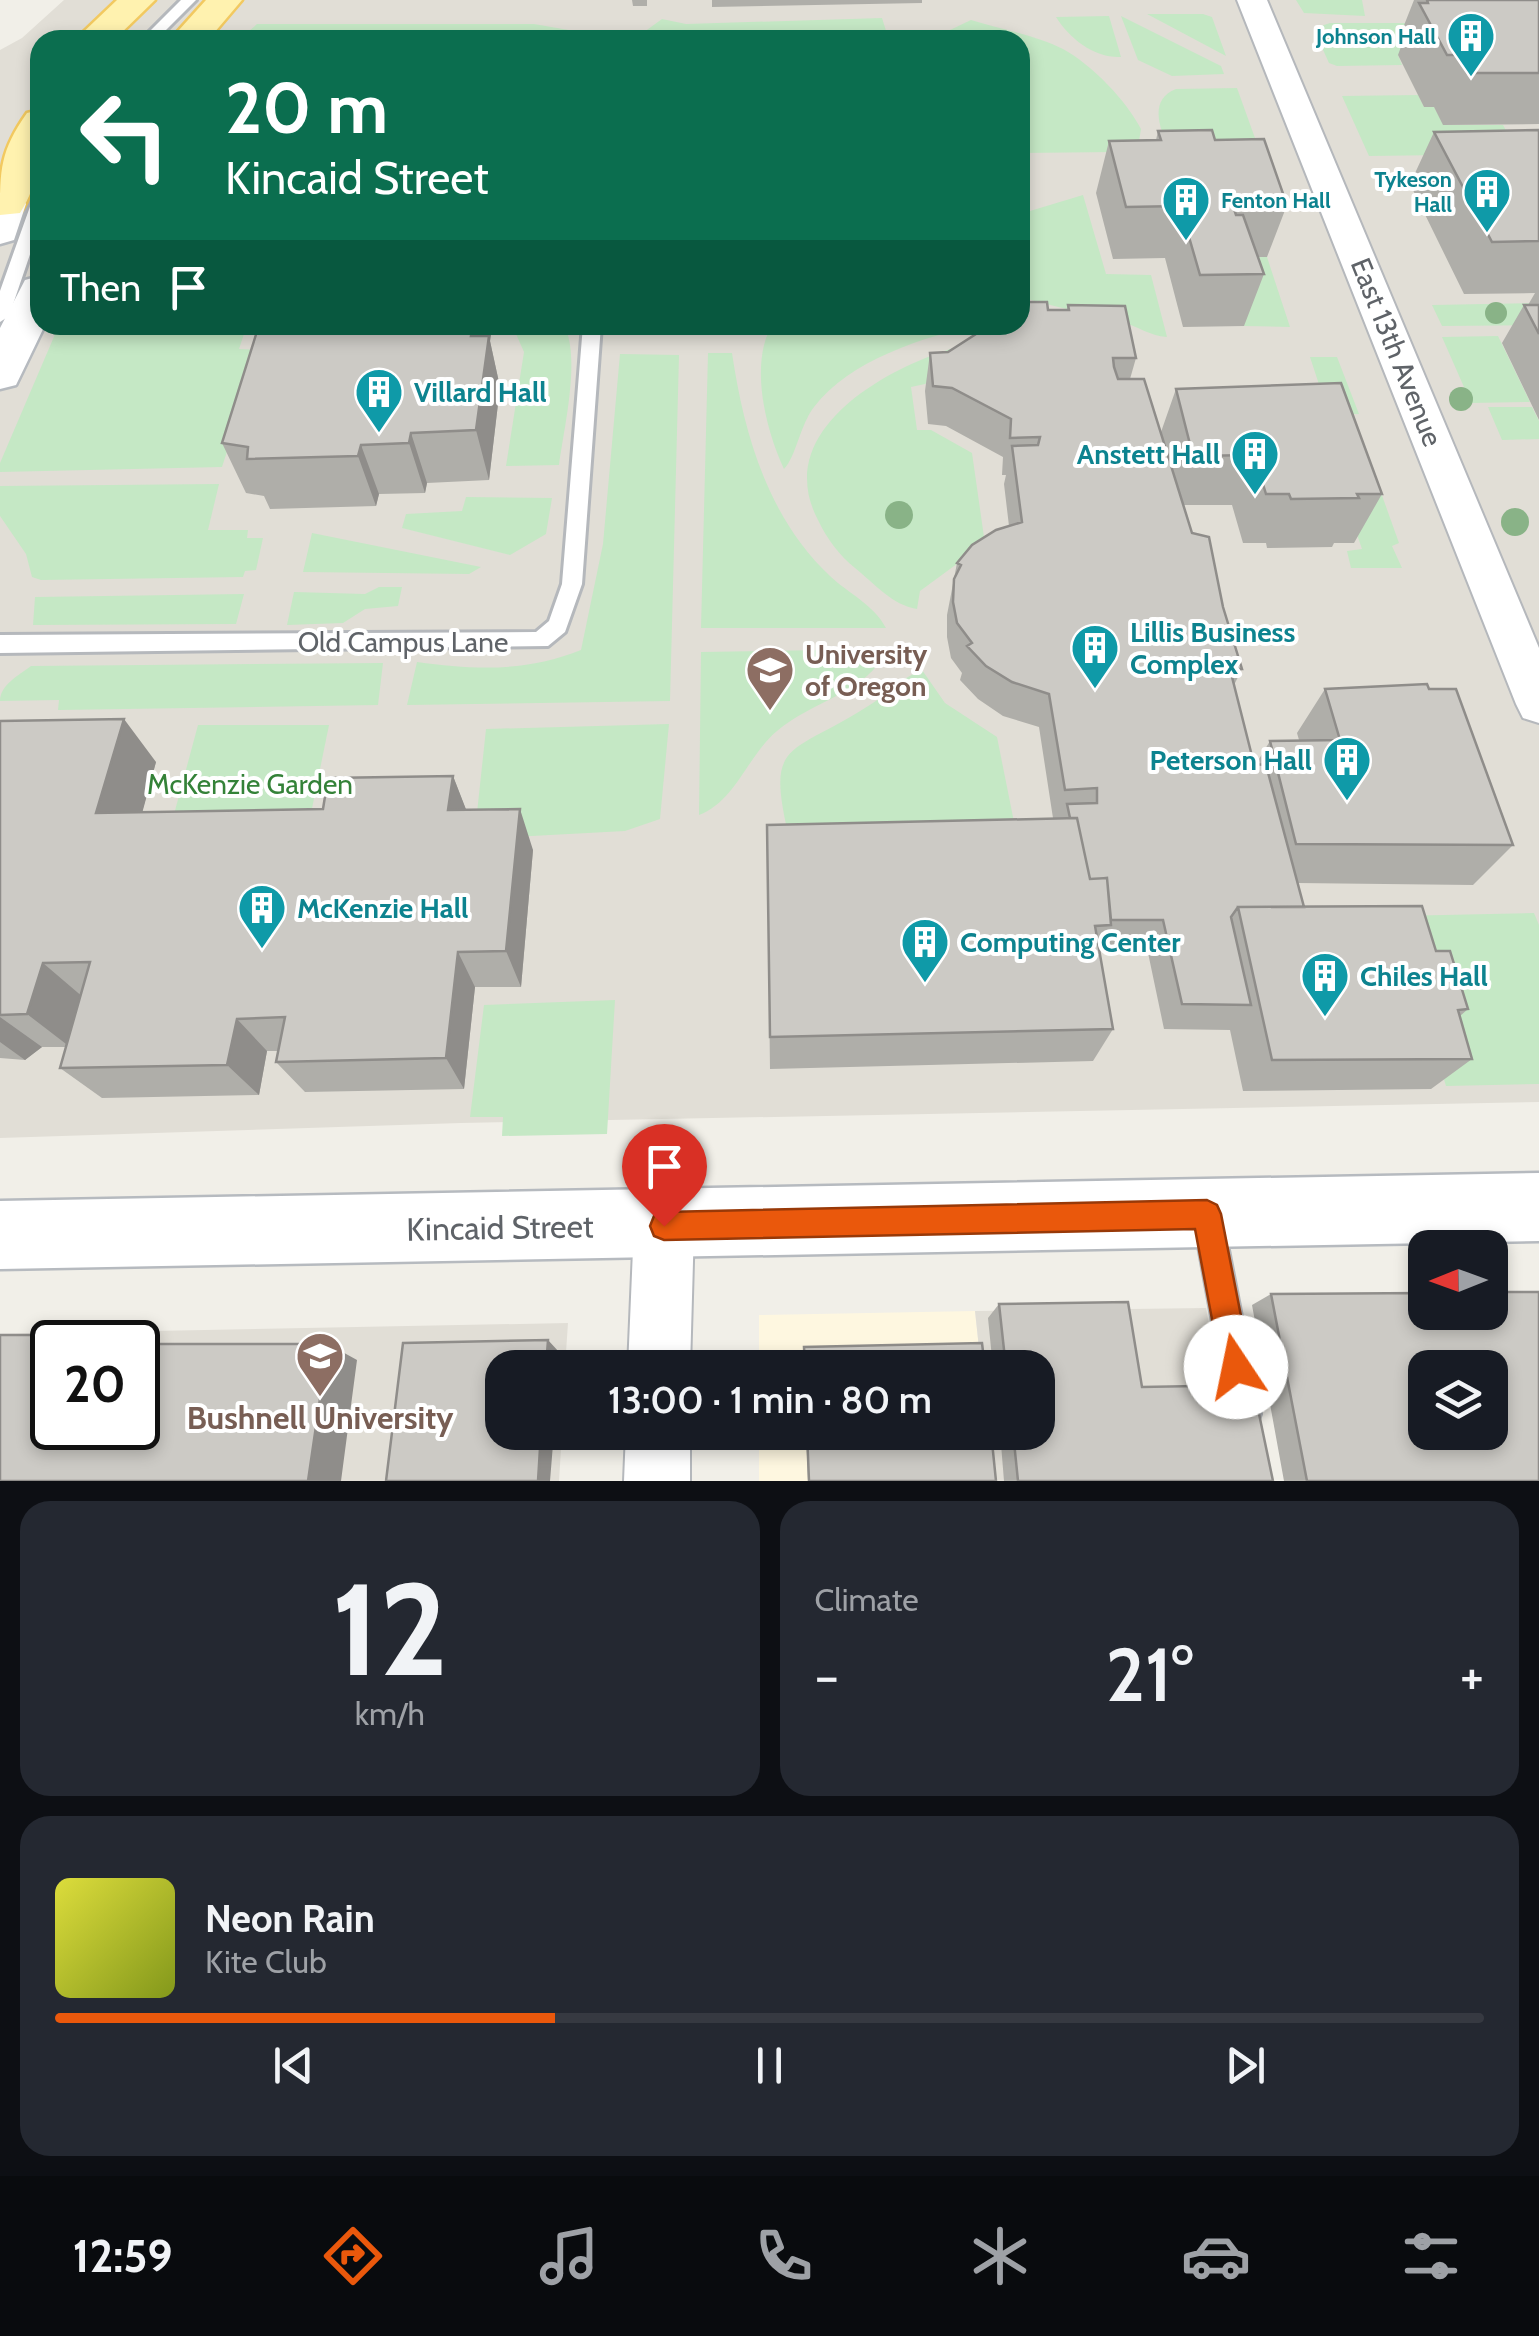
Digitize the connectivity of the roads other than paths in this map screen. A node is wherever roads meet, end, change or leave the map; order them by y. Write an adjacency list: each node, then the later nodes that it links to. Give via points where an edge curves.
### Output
1 (138, 0): 6 (main road)
2 (169, 0): 7 (main road)
3 (190, 0): 8 (lane)
4 (225, 0): 9 (main road)
5 (1252, 0): 20 (street, East 13th Avenue)
6 (104, 30)
7 (137, 30)
8 (158, 30)
9 (197, 30)
10 (30, 94): 11 (main road)
11 (0, 119)
12 (30, 138): 14 (main road)
13 (30, 189): 14 (main road)
14 (12, 211): 16 (lane)
15 (30, 311): 18 (street)
16 (0, 316)
17 (591, 335): 19 (lane, Old Campus Lane, via 572,584 558,626 540,640)
18 (0, 374)
19 (0, 644)
20 (1539, 704)
21 (1539, 1208): 22 (street, Kincaid Street)
22 (1207, 1214): 23 (street, Kincaid Street); 26 (lane)
23 (664, 1226): 24 (street, Kincaid Street); 25 (street)
24 (0, 1235)
25 (660, 1350)
26 (1250, 1443)
27 (658, 1450): 28 (street)
28 (657, 1481)

